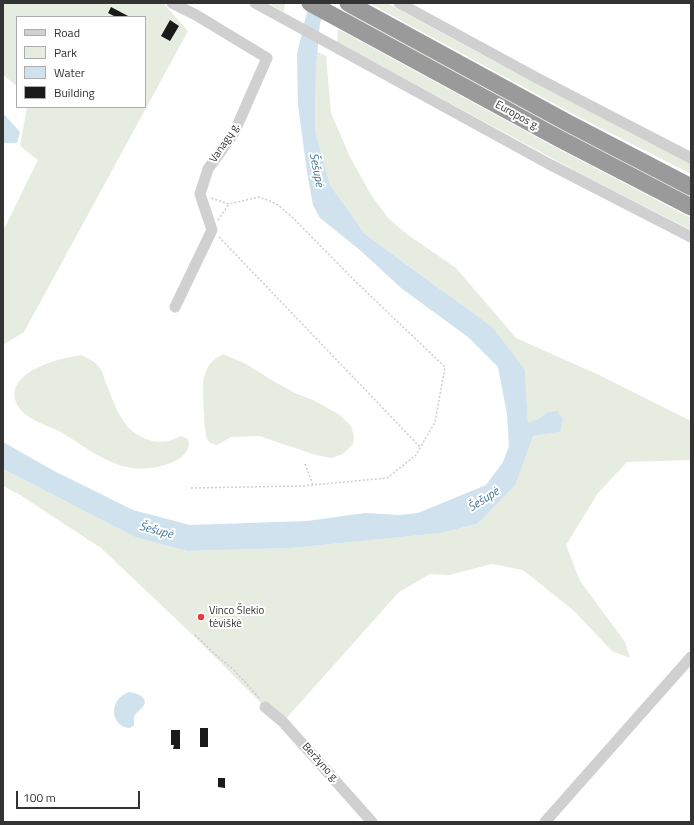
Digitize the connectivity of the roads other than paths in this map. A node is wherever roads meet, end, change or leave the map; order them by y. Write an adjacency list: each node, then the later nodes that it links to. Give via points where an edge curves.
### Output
1 (172, 3): 10 (street, Vanagų g., via 267,58 234,133 208,169 200,194 212,230)
2 (255, 3): 9 (street, via 549,164)
3 (310, 3): 8 (highway, Europos g.)
4 (399, 3): 6 (street, via 543,82)
5 (351, 5): 7 (highway, Europos g.)
6 (691, 158)
7 (691, 187)
8 (691, 207)
9 (691, 238)
10 (175, 307)
11 (691, 657): 14 (street)
12 (265, 707): 13 (street, Beržyno g., via 283,722)
13 (372, 822)
14 (545, 822)

